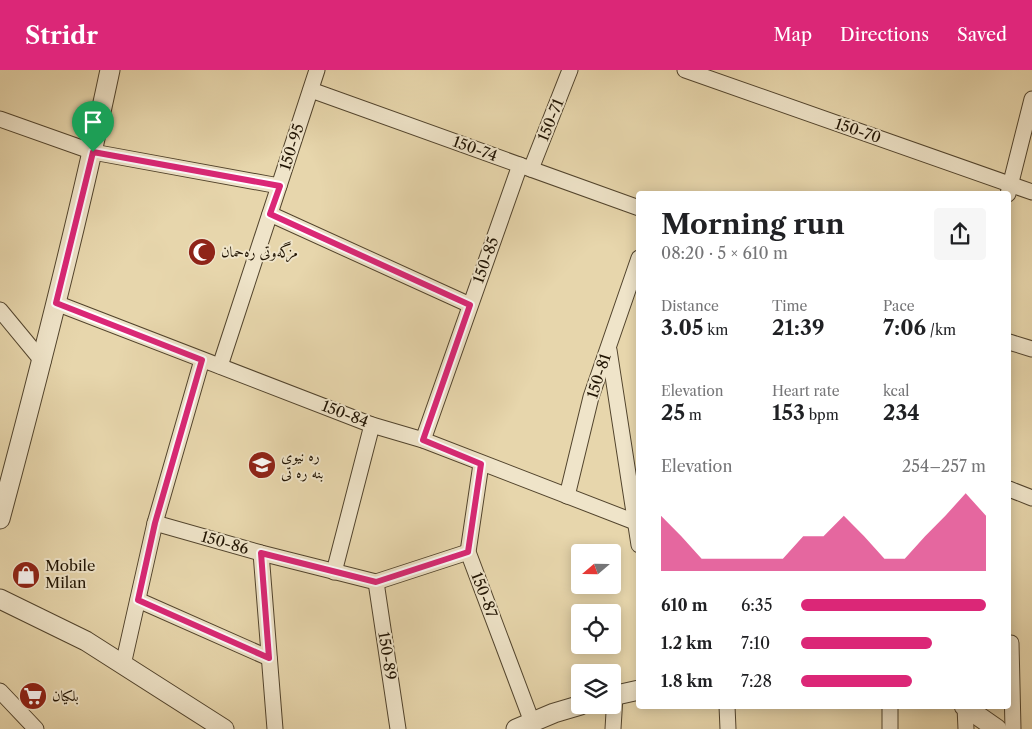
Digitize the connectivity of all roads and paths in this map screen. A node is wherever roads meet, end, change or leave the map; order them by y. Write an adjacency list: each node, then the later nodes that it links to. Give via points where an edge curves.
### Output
1 (110, 70): 8 (street)
2 (317, 70): 5 (street, 150-95)
3 (570, 70): 9 (street, 150-71)
4 (685, 70): 11 (street, 150-70)
5 (311, 90): 9 (street, 150-74); 10 (street, 150-95)
6 (1032, 99): 11 (street)
7 (0, 119): 8 (street)
8 (93, 152): 10 (street); 16 (street)
9 (525, 167): 13 (street, 150-74); 17 (street, 150-85)
10 (280, 186): 14 (street, 150-95)
11 (1010, 190): 12 (street, 150-70)
12 (1032, 192)
13 (636, 207)
14 (270, 214): 17 (street); 24 (street, 150-95)
15 (636, 267): 20 (street, 150-81)
16 (56, 303): 22 (street, 150-84); 23 (street)
17 (470, 305): 26 (street, 150-85)
18 (0, 310): 23 (street)
19 (1011, 343): 21 (street)
20 (609, 346): 29 (street, 150-81, via 592,397); 32 (street)
21 (1032, 349)
22 (202, 360): 24 (street, 150-84); 33 (street)
23 (43, 362): 31 (street)
24 (220, 366): 25 (street, 150-84)
25 (372, 425): 26 (street, 150-84); 37 (street)
26 (423, 440): 27 (street, 150-84)
27 (481, 464): 29 (street, 150-84); 35 (street, 150-87)
28 (1011, 490): 30 (street)
29 (567, 496): 32 (street, 150-84)
30 (1032, 498)
31 (0, 519)
32 (635, 522): 34 (street)
33 (155, 523): 36 (street, 150-86); 40 (street)
34 (636, 528)
35 (468, 552): 38 (street); 53 (street, 150-87)
36 (261, 553): 37 (street, 150-86); 42 (street)
37 (334, 572): 38 (street, 150-86)
38 (376, 582): 57 (street, 150-89)
39 (0, 599): 43 (street, via 86,641)
40 (138, 600): 42 (street); 43 (street)
41 (1011, 643): 63 (street)
42 (269, 658): 56 (street)
43 (124, 665): 55 (street)
44 (0, 691): 54 (street)
45 (636, 691): 46 (street)
46 (621, 694)
47 (571, 708): 53 (street)
48 (727, 709): 59 (street)
49 (890, 709): 60 (street)
50 (964, 709): 61 (street)
51 (967, 709): 62 (street)
52 (613, 714): 58 (street)
53 (526, 727)
54 (36, 729)
55 (224, 729)
56 (275, 729)
57 (398, 729)
58 (613, 729)
59 (728, 729)
60 (890, 729)
61 (966, 729)
62 (997, 729)
63 (1013, 729)

